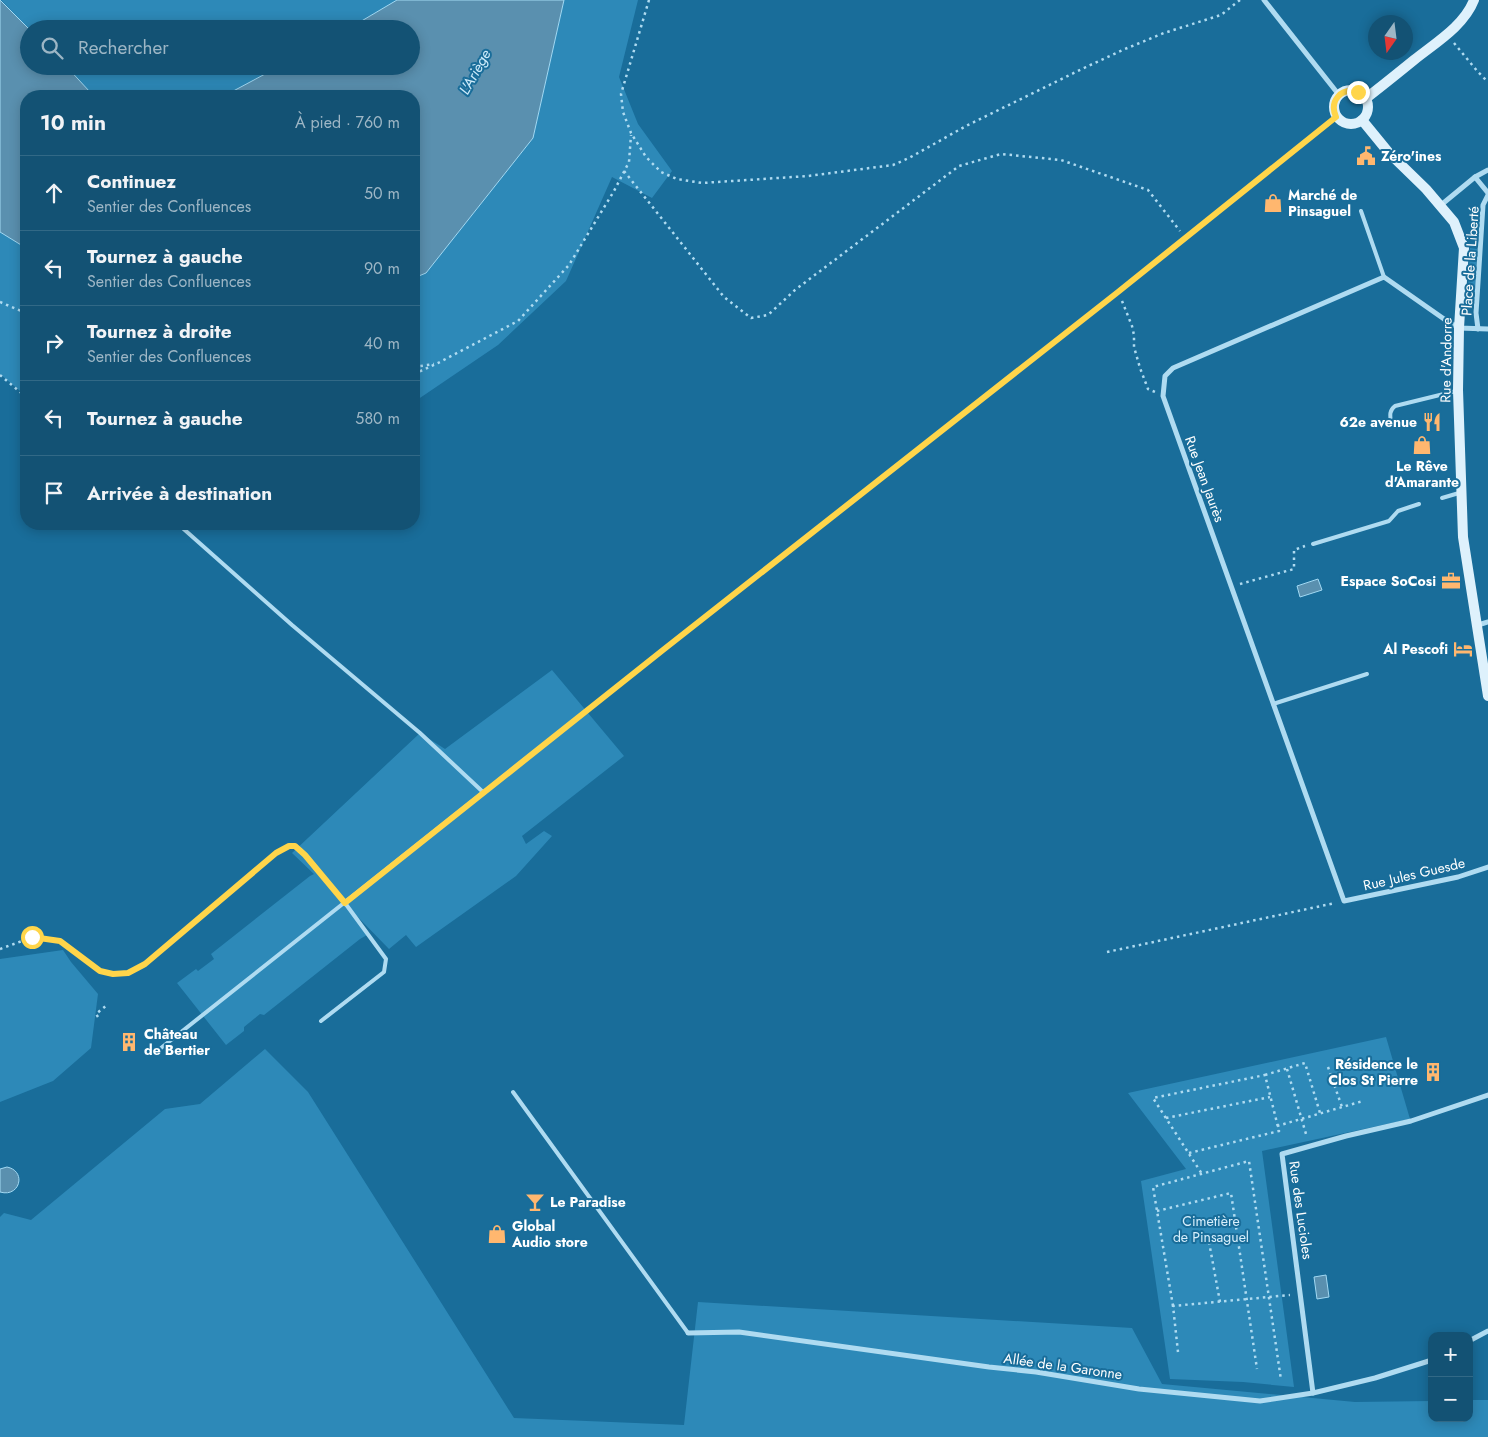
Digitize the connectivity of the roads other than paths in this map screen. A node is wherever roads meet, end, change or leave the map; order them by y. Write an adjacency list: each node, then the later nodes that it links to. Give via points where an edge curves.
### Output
1 (1264, 0): 3 (street)
2 (1474, 0): 4 (main road, via 1471,8 1447,34)
3 (1339, 95): 4 (main road, via 1353,90); 5 (main road, via 1334,108)
4 (1365, 99): 6 (main road, via 1367,112)
5 (1336, 117): 6 (main road, via 1349,124); 27 (lane)
6 (1362, 120): 10 (main road, Rue d'Andorre, via 1389,153)
7 (1488, 170): 8 (street, Place de la Liberté)
8 (1475, 177): 9 (street, Place de la Liberté); 10 (street, Place de la Liberté)
9 (1488, 194): 14 (street, Place de la Liberté, via 1483,205 1476,314)
10 (1441, 205): 13 (main road, Rue d'Andorre, via 1454,222 1464,248)
11 (1361, 211): 12 (lane)
12 (1384, 278): 13 (street); 26 (street, Rue Jean Jaurès, via 1173,368 1165,376 1163,396)
13 (1459, 328): 14 (street); 16 (main road, Rue d'Andorre)
14 (1478, 329): 15 (street)
15 (1488, 329)
16 (1458, 390): 17 (lane, via 1395,406 1391,410); 18 (main road, Rue d'Andorre)
17 (1391, 422)
18 (1461, 493): 19 (lane); 23 (main road, Rue d'Andorre, via 1463,537)
19 (1442, 498)
20 (1419, 504): 22 (lane, via 1398,511 1389,521)
21 (185, 530): 27 (lane, via 420,732)
22 (1313, 544)
23 (1483, 623): 25 (main road, Rue d'Andorre)
24 (1367, 674): 26 (lane)
25 (1488, 696)
26 (1273, 704): 29 (street, Rue Jean Jaurès)
27 (484, 793): 30 (lane)
28 (1488, 868): 29 (street, Rue Jules Guesde)
29 (1344, 901)
30 (345, 903): 31 (lane, via 386,960 384,972); 32 (lane)
31 (321, 1021)
32 (161, 1048)
33 (513, 1092): 36 (lane)
34 (1488, 1095): 39 (street, Rue des Lucioles, via 1411,1121 1282,1154)
35 (1488, 1331): 37 (street)
36 (688, 1333): 39 (street, Allée de la Garonne, via 739,1332 1139,1389 1260,1401)
37 (1473, 1339)
38 (1428, 1361): 39 (street, Allée de la Garonne)
39 (1313, 1393)

